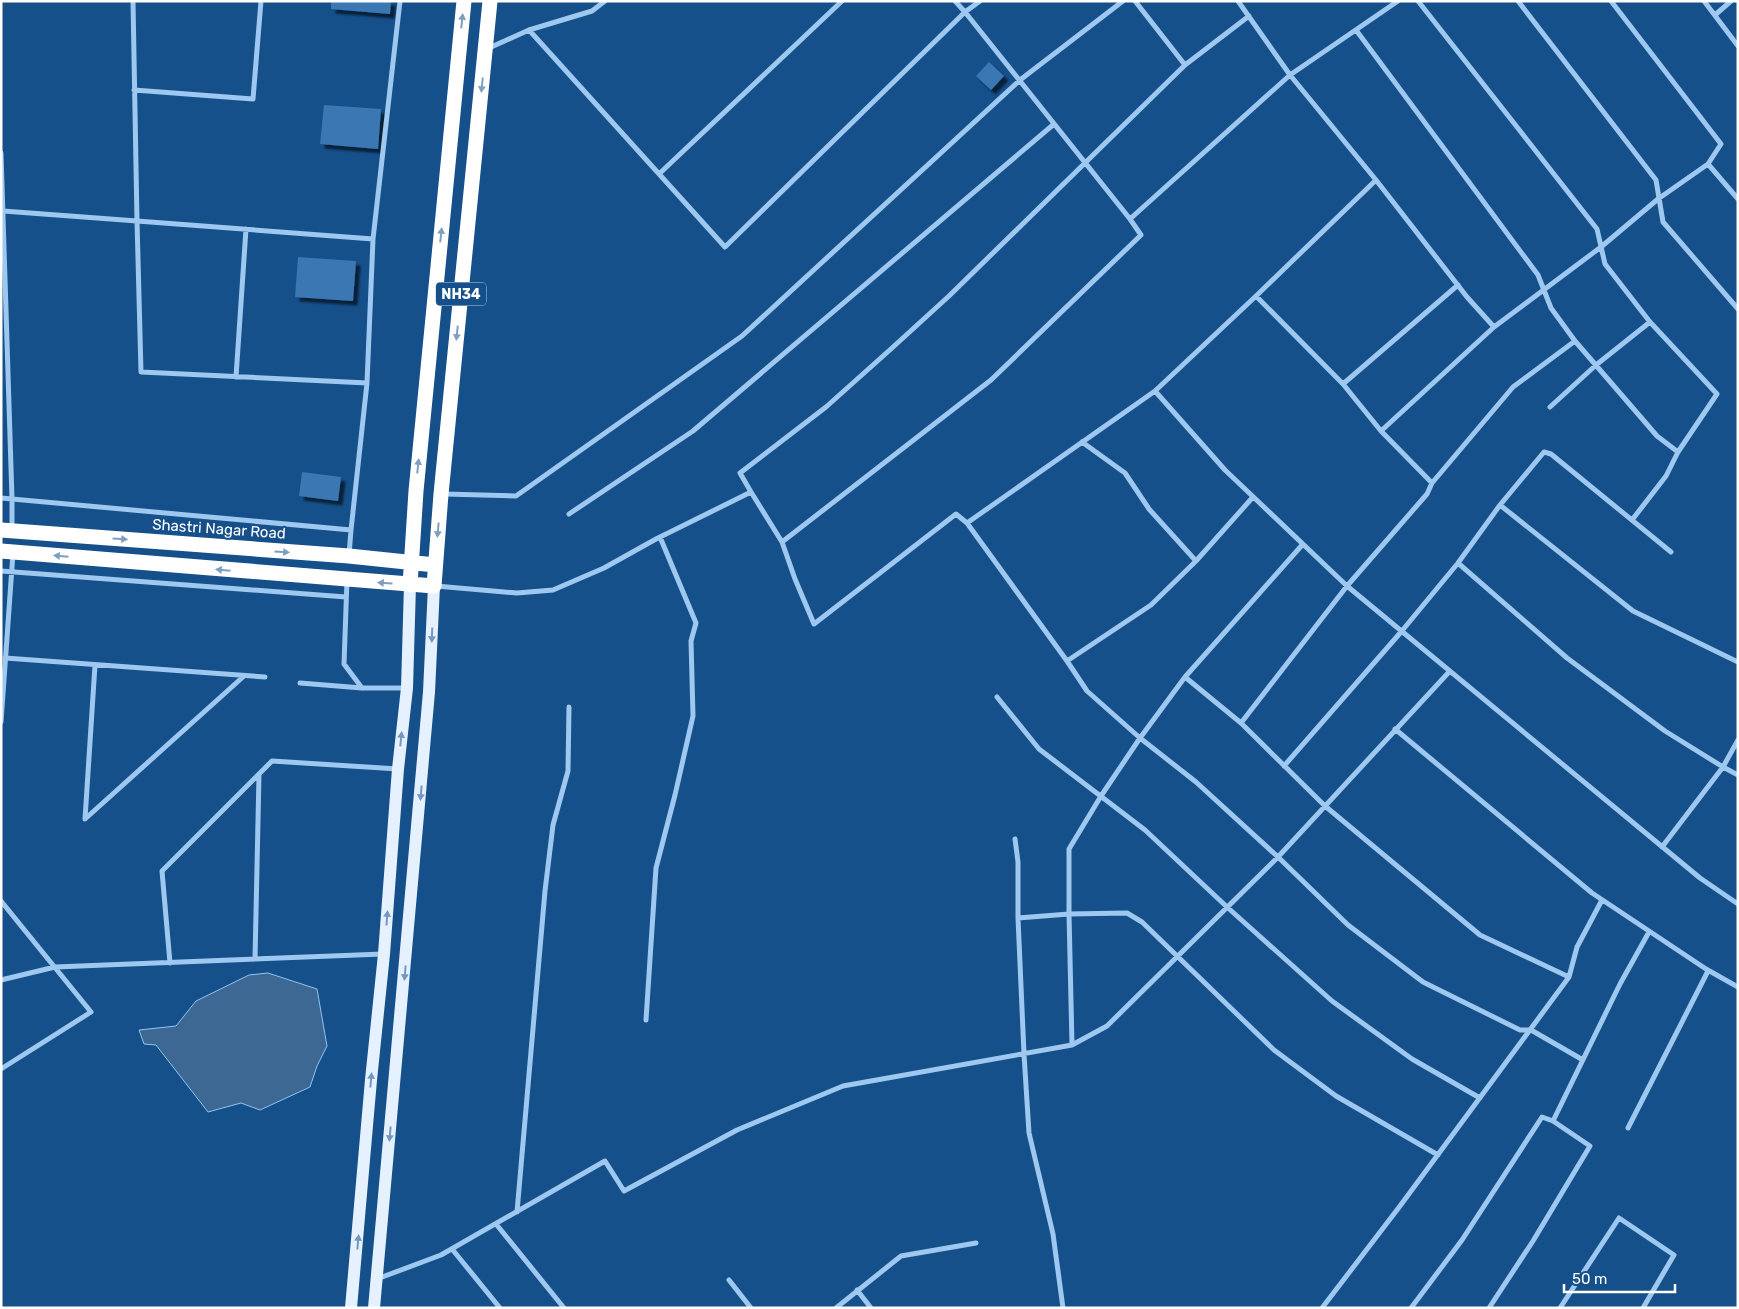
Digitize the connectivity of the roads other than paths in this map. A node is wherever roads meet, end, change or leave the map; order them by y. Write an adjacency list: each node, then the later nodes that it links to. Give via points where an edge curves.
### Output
1 (133, 1): 29 (street)
2 (261, 1): 29 (street, via 253,99)
3 (400, 1): 44 (street)
4 (464, 1): 31 (highway, NH34, one-way to 4)
5 (490, 1): 25 (highway, NH34 / NH34)
6 (605, 1): 22 (street, via 592,11)
7 (842, 1): 36 (street)
8 (955, 1): 19 (street)
9 (980, 1): 19 (street)
10 (1123, 1): 28 (street)
11 (1134, 1): 26 (street)
12 (1238, 1): 21 (street)
13 (1398, 1): 23 (street)
14 (1418, 1): 45 (street, via 1596,229)
15 (1518, 1): 38 (street, via 1656,180)
16 (1611, 1): 35 (street, via 1721,144)
17 (1704, 1): 20 (street)
18 (1731, 1): 20 (street)
19 (966, 12): 28 (street); 36 (street, via 725,248)
20 (1715, 15): 24 (street)
21 (1249, 16): 26 (street); 27 (street)
22 (529, 30): 25 (street); 36 (street)
23 (1356, 30): 27 (street); 50 (street, via 1538,275)
24 (1738, 46)
25 (486, 49): 33 (highway, NH34 / NH34, one-way to 33)
26 (1185, 65): 34 (street)
27 (1290, 75): 37 (street); 41 (street)
28 (1020, 80): 30 (street); 70 (street, via 734,342 516,496)
29 (134, 90): 42 (street)
30 (1054, 124): 34 (street); 75 (street, via 693,431)
31 (449, 151): 33 (highway); 46 (highway, NH34, one-way to 31)
32 (1, 153): 40 (street)
33 (476, 153): 47 (highway, NH34 / NH34)
34 (1085, 162): 41 (street); 69 (street, via 892,348 826,407 740,473)
35 (1708, 164): 38 (street); 39 (street)
36 (659, 174)
37 (1376, 180): 49 (street); 51 (street)
38 (1658, 199): 45 (street); 52 (street, via 1663,222)
39 (1738, 199)
40 (3, 211): 42 (street); 48 (street)
41 (1130, 219): 81 (street, via 1141,235 991,380)
42 (137, 221): 43 (street); 60 (street, via 141,372)
43 (246, 230): 44 (street); 60 (street)
44 (373, 239): 61 (street)
45 (1601, 247): 50 (street); 53 (street, via 1605,264)
46 (439, 255): 47 (highway); 57 (highway, NH34)
47 (465, 257): 59 (highway, NH34 / NH34, one-way to 59)
48 (3, 259): 56 (street)
49 (1458, 285): 54 (street); 62 (street)
50 (1543, 290): 54 (street); 55 (street, via 1551,308)
51 (1256, 296): 62 (street); 63 (street)
52 (1738, 309)
53 (1650, 322): 58 (street); 67 (street, via 1717,394)
54 (1494, 327): 65 (street)
55 (1576, 341): 58 (street); 68 (street, via 1513,386)
56 (4, 345): 73 (street)
57 (428, 365): 59 (highway); 87 (highway, NH34, one-way to 57)
58 (1596, 365): 64 (street); 67 (street, via 1657,436)
59 (454, 368): 70 (highway, NH34 / NH34)
60 (236, 377): 61 (street)
61 (368, 383): 78 (street)
62 (1343, 384): 65 (street)
63 (1154, 391): 66 (street); 71 (street)
64 (1550, 407)
65 (1381, 431): 68 (street)
66 (1082, 442): 77 (street); 86 (street, via 1125,474 1149,508)
67 (1678, 452): 76 (street, via 1666,476)
68 (1432, 483): 95 (street, via 1427,494)
69 (751, 492): 80 (street); 81 (street)
70 (441, 494): 89 (highway, NH34 / NH34, one-way to 89)
71 (1253, 497): 82 (street); 86 (street)
72 (1, 498): 73 (street)
73 (12, 499): 78 (street); 79 (street)
74 (1500, 505): 76 (street, via 1544,452 1551,454); 88 (street); 100 (street, via 1633,611)
75 (569, 514)
76 (1632, 520): 84 (street)
77 (967, 523): 81 (street, via 956,514 814,624); 99 (street)
78 (351, 530): 85 (street)
79 (7, 531): 85 (highway, Shastri Nagar Road, one-way to 85)
80 (660, 537): 94 (street, via 604,568 553,590 517,592); 142 (street, via 696,623 691,641 693,716 656,868)
81 (782, 542)
82 (1303, 544): 95 (street); 105 (street)
83 (7, 552): 91 (street); 92 (highway, one-way to 83)
84 (1670, 552)
85 (349, 556): 87 (highway, Shastri Nagar Road); 92 (highway)
86 (1196, 561): 99 (street, via 1151,605)
87 (412, 563): 89 (highway, Shastri Nagar Road); 93 (highway, NH34)
88 (1458, 563): 97 (street); 117 (street, via 1567,658 1665,731)
89 (435, 565): 94 (highway, NH34 / NH34)
90 (1, 571): 91 (street)
91 (12, 572): 96 (street); 98 (street)
92 (347, 580): 93 (highway, one-way to 92); 96 (street)
93 (410, 585): 94 (highway); 108 (main road)
94 (434, 586): 157 (main road, one-way to 157, via 428,702)
95 (1347, 586): 97 (street); 112 (street)
96 (346, 597): 107 (street, via 344,664)
97 (1401, 632): 102 (street); 116 (street)
98 (6, 658): 101 (street); 111 (street)
99 (1066, 662): 114 (street, via 1087,691)
100 (1738, 662)
101 (95, 665): 103 (street); 103 (street, via 85,819)
102 (1449, 672): 113 (street); 124 (street)
103 (244, 676): 104 (street)
104 (265, 677)
105 (1185, 677): 112 (street); 114 (street)
106 (300, 683): 107 (street)
107 (362, 688): 108 (street)
108 (407, 688): 118 (main road, one-way to 108)
109 (997, 697): 121 (street, via 1039,749)
110 (569, 707): 152 (street, via 568,771 553,825 544,892)
111 (1, 722)
112 (1241, 722): 116 (street)
113 (1395, 729): 122 (street); 126 (street)
114 (1140, 738): 121 (street); 125 (street, via 1196,782)
115 (1738, 740): 117 (street)
116 (1284, 766): 122 (street)
117 (1723, 767): 120 (street); 124 (street)
118 (398, 769): 119 (street, via 272,761); 133 (main road, one-way to 118)
119 (259, 774): 135 (street); 136 (street, via 162,871)
120 (1738, 775)
121 (1100, 796): 129 (street, via 1145,830); 130 (street, via 1069,849)
122 (1324, 806): 125 (street); 139 (street, via 1480,935)
123 (1015, 839): 131 (street)
124 (1662, 847): 128 (street)
125 (1278, 857): 129 (street); 143 (street, via 1348,925 1423,982 1520,1030)
126 (1602, 900): 132 (street); 139 (street, via 1577,947)
127 (1, 901): 137 (street)
128 (1738, 904)
129 (1227, 907): 134 (street); 148 (street, via 1332,1001 1412,1059)
130 (1069, 914): 131 (street); 134 (street, via 1127,913 1142,922); 144 (street)
131 (1018, 918): 145 (street)
132 (1649, 932): 138 (street); 146 (street)
133 (384, 954): 135 (street); 156 (main road, one-way to 133)
134 (1177, 956): 144 (street, via 1107,1026); 151 (street, via 1274,1050 1336,1096)
135 (255, 959): 136 (street)
136 (170, 963): 137 (street)
137 (55, 968): 140 (street); 147 (street, via 91,1012)
138 (1708, 970): 141 (street); 150 (street)
139 (1570, 978): 143 (street)
140 (1, 980)
141 (1738, 987)
142 (646, 1020)
143 (1531, 1030): 146 (street); 148 (street)
144 (1072, 1045): 145 (street)
145 (1024, 1054): 152 (street, via 843,1086 737,1130 624,1191 605,1161); 167 (street, via 1029,1133 1052,1234)
146 (1583, 1060): 149 (street)
147 (1, 1069)
148 (1480, 1098): 151 (street)
149 (1553, 1121): 169 (street, via 1542,1117 1462,1240); 170 (street, via 1590,1146)
150 (1628, 1128)
151 (1438, 1155): 168 (street)
152 (517, 1212): 153 (street)
153 (496, 1224): 155 (street); 163 (street)
154 (976, 1243): 159 (street, via 901,1256)
155 (452, 1249): 157 (street); 162 (street)
156 (355, 1276): 157 (main road); 160 (main road)
157 (376, 1279): 161 (main road)
158 (729, 1280): 164 (street)
159 (857, 1290): 165 (street); 166 (street)
160 (351, 1308)
161 (374, 1308)
162 (500, 1308)
163 (564, 1308)
164 (750, 1308)
165 (836, 1308)
166 (871, 1308)
167 (1063, 1308)
168 (1322, 1308)
169 (1411, 1308)
170 (1490, 1308)
171 (1560, 1308): 172 (street, via 1619,1218 1674,1255)
172 (1643, 1308)

